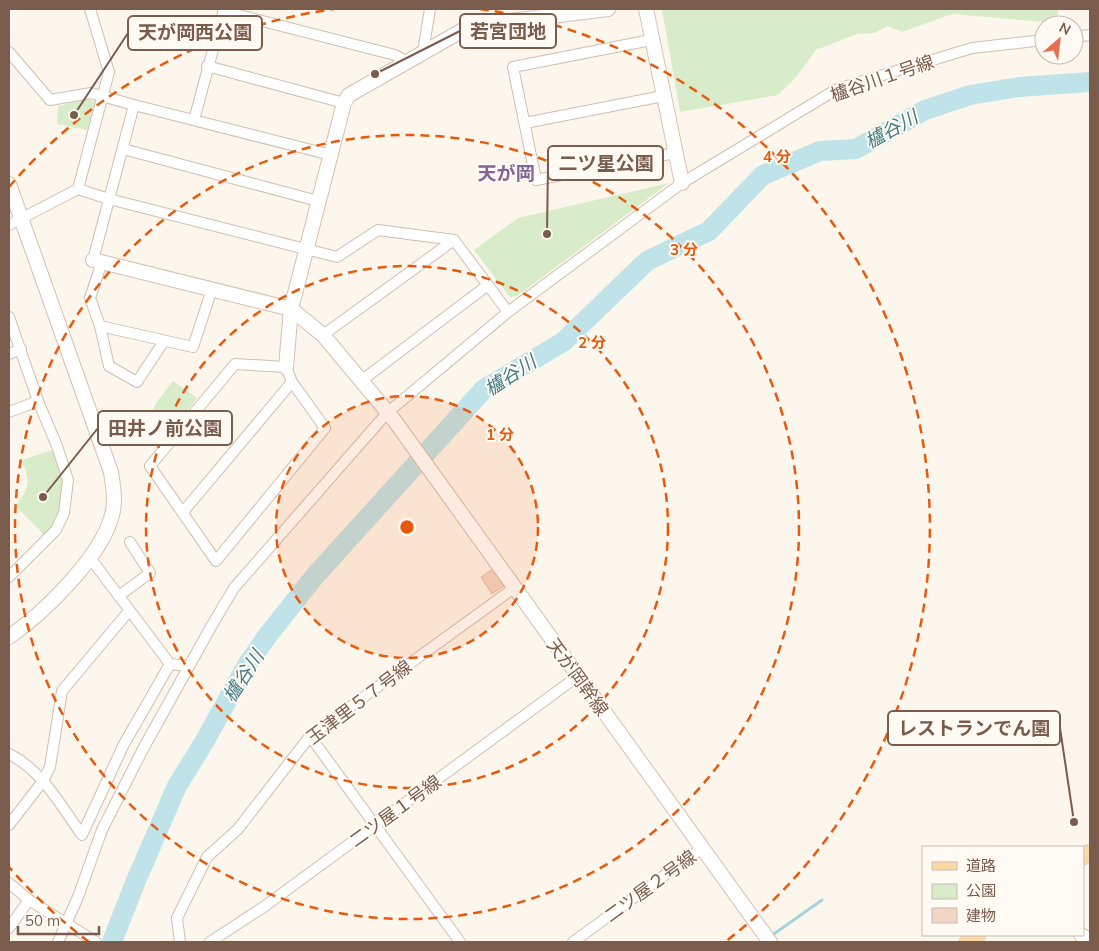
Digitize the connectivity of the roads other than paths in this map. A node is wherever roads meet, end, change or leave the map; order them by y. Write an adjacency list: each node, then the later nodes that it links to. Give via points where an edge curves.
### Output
1 (90, 9): 12 (street, via 109,72)
2 (430, 9): 9 (street)
3 (608, 9): 9 (street, via 470,26)
4 (646, 9): 6 (street)
5 (224, 10): 10 (street, via 395,55); 11 (street)
6 (651, 40): 13 (street); 17 (street, via 513,67)
7 (1034, 41): 21 (street, 櫨谷川１号線, via 972,48 837,89)
8 (9, 52): 12 (street, via 50,100 91,93)
9 (423, 52): 10 (street)
10 (407, 62): 14 (street, via 349,96)
11 (208, 66): 14 (street); 16 (street)
12 (102, 95): 15 (street); 23 (street)
13 (663, 96): 17 (street); 19 (street)
14 (344, 103): 20 (street)
15 (134, 105): 16 (street); 18 (street)
16 (194, 120): 20 (street)
17 (525, 122): 19 (street, via 536,180)
18 (123, 149): 24 (street); 25 (street)
19 (675, 153): 21 (street)
20 (331, 155): 25 (street)
21 (682, 183): 34 (street, 櫨谷川１号線)
22 (9, 184): 26 (street)
23 (78, 189): 24 (street); 26 (street)
24 (109, 199): 29 (street); 30 (street)
25 (318, 201): 29 (street)
26 (23, 219): 27 (street); 49 (street, via 111,472 113,513 106,535)
27 (9, 225)
28 (454, 240): 29 (street, via 378,230 337,257); 31 (street); 37 (street)
29 (306, 249): 33 (street)
30 (97, 261): 32 (street); 36 (street, via 90,298)
31 (488, 285): 34 (street); 42 (street)
32 (212, 289): 33 (street); 38 (street, via 193,347)
33 (291, 309): 37 (street, 天が岡幹線); 41 (street)
34 (508, 312): 46 (street, 櫨谷川１号線)
35 (9, 317): 39 (street)
36 (100, 326): 38 (street); 38 (street, via 109,366 137,382)
37 (323, 334): 42 (street, 天が岡幹線)
38 (164, 341)
39 (21, 349): 40 (street); 44 (street)
40 (9, 354)
41 (286, 366): 43 (street); 47 (street, via 235,364 150,466)
42 (361, 381): 46 (street, 天が岡幹線)
43 (292, 382): 47 (street); 47 (street, via 325,428 216,561)
44 (38, 401): 45 (street); 50 (street, via 68,480 66,504 56,530)
45 (9, 412)
46 (390, 416): 51 (street, 天が岡幹線); 56 (street, 櫨谷川１号線, via 234,588)
47 (183, 512)
48 (130, 542): 52 (street, via 150,573)
49 (91, 559): 52 (street); 54 (street)
50 (9, 577)
51 (514, 588): 57 (street, 天が岡幹線); 58 (street, 玉津里５７号線)
52 (120, 595): 53 (street)
53 (129, 611): 55 (street); 60 (street, via 62,691 50,767)
54 (9, 637)
55 (170, 664): 56 (street); 60 (street, via 124,744 82,835)
56 (189, 666): 66 (street, 櫨谷川１号線, via 142,749 102,830)
57 (578, 676): 62 (street, 二ツ屋１号線); 63 (street, 天が岡幹線)
58 (310, 736): 62 (street); 71 (street, 玉津里５７号線, via 238,829 207,857 177,918)
59 (9, 754): 60 (street, via 23,761)
60 (44, 781): 61 (street)
61 (9, 824)
62 (375, 825): 72 (street, 二ツ屋１号線); 73 (street)
63 (702, 848): 68 (street, 天が岡幹線); 74 (street, 二ツ屋２号線)
64 (9, 883): 65 (street)
65 (29, 900): 66 (street); 67 (street)
66 (71, 927): 69 (street, 櫨谷川１号線); 70 (street)
67 (9, 928)
68 (768, 940)
69 (58, 942)
70 (96, 942)
71 (180, 942)
72 (210, 942)
73 (460, 942)
74 (573, 942)

